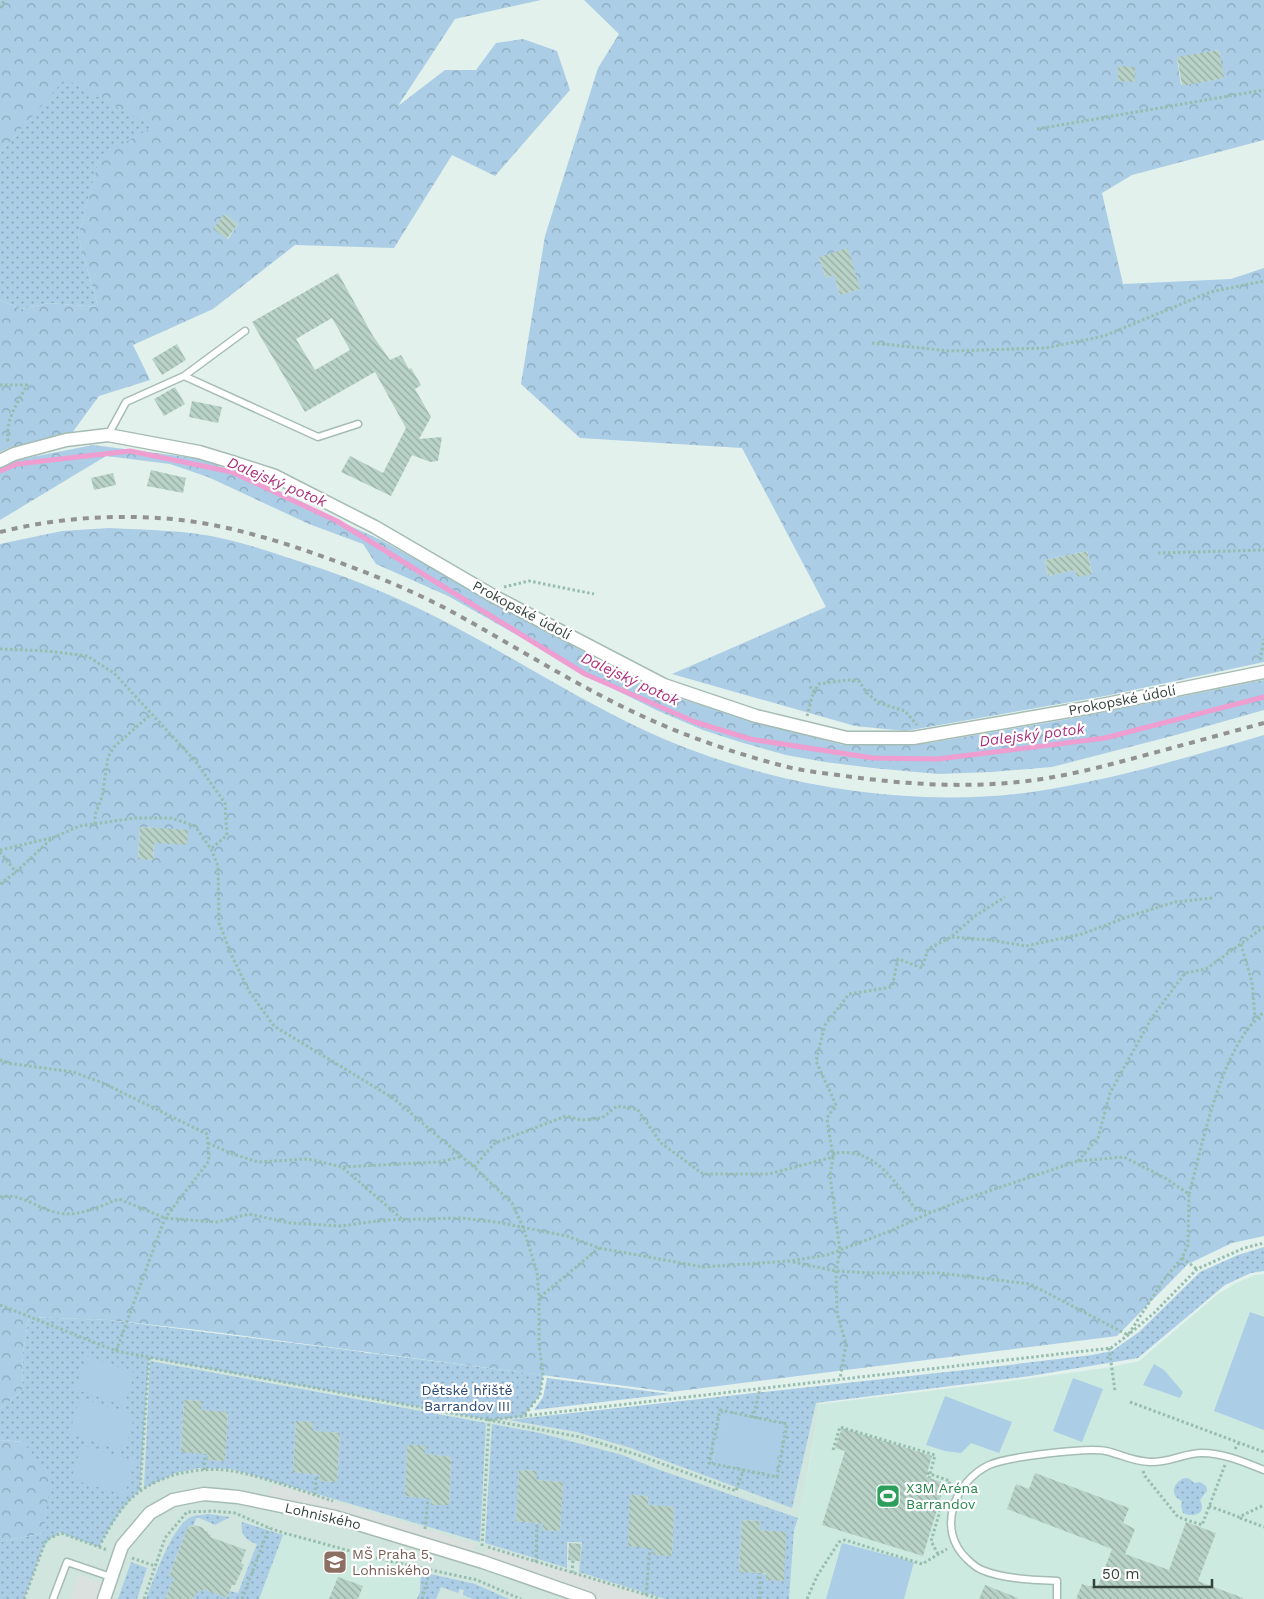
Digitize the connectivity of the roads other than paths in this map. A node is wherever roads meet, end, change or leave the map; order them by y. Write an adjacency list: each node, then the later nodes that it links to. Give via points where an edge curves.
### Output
1 (245, 330): 2 (lane)
2 (184, 376): 3 (lane, via 318,437); 4 (lane, via 126,402)
3 (358, 424)
4 (108, 435): 5 (street, Prokopské údolí, via 66,440); 6 (street, Prokopské údolí, via 199,452 275,476 664,685 756,716 846,738 912,738)
5 (0, 461)
6 (1261, 673)
7 (1264, 1470): 12 (lane, via 1228,1457 1201,1453 1152,1462 1132,1461 1106,1451 1088,1450 991,1464 976,1473 954,1503 950,1520 957,1550 981,1570 1057,1581)
8 (111, 1577): 9 (lane, via 67,1562); 10 (street, Lohniského); 11 (street, Lohniského, via 122,1546 150,1513 173,1500 212,1494 335,1517)
9 (53, 1599)
10 (104, 1599)
11 (589, 1599)
12 (1056, 1599)

